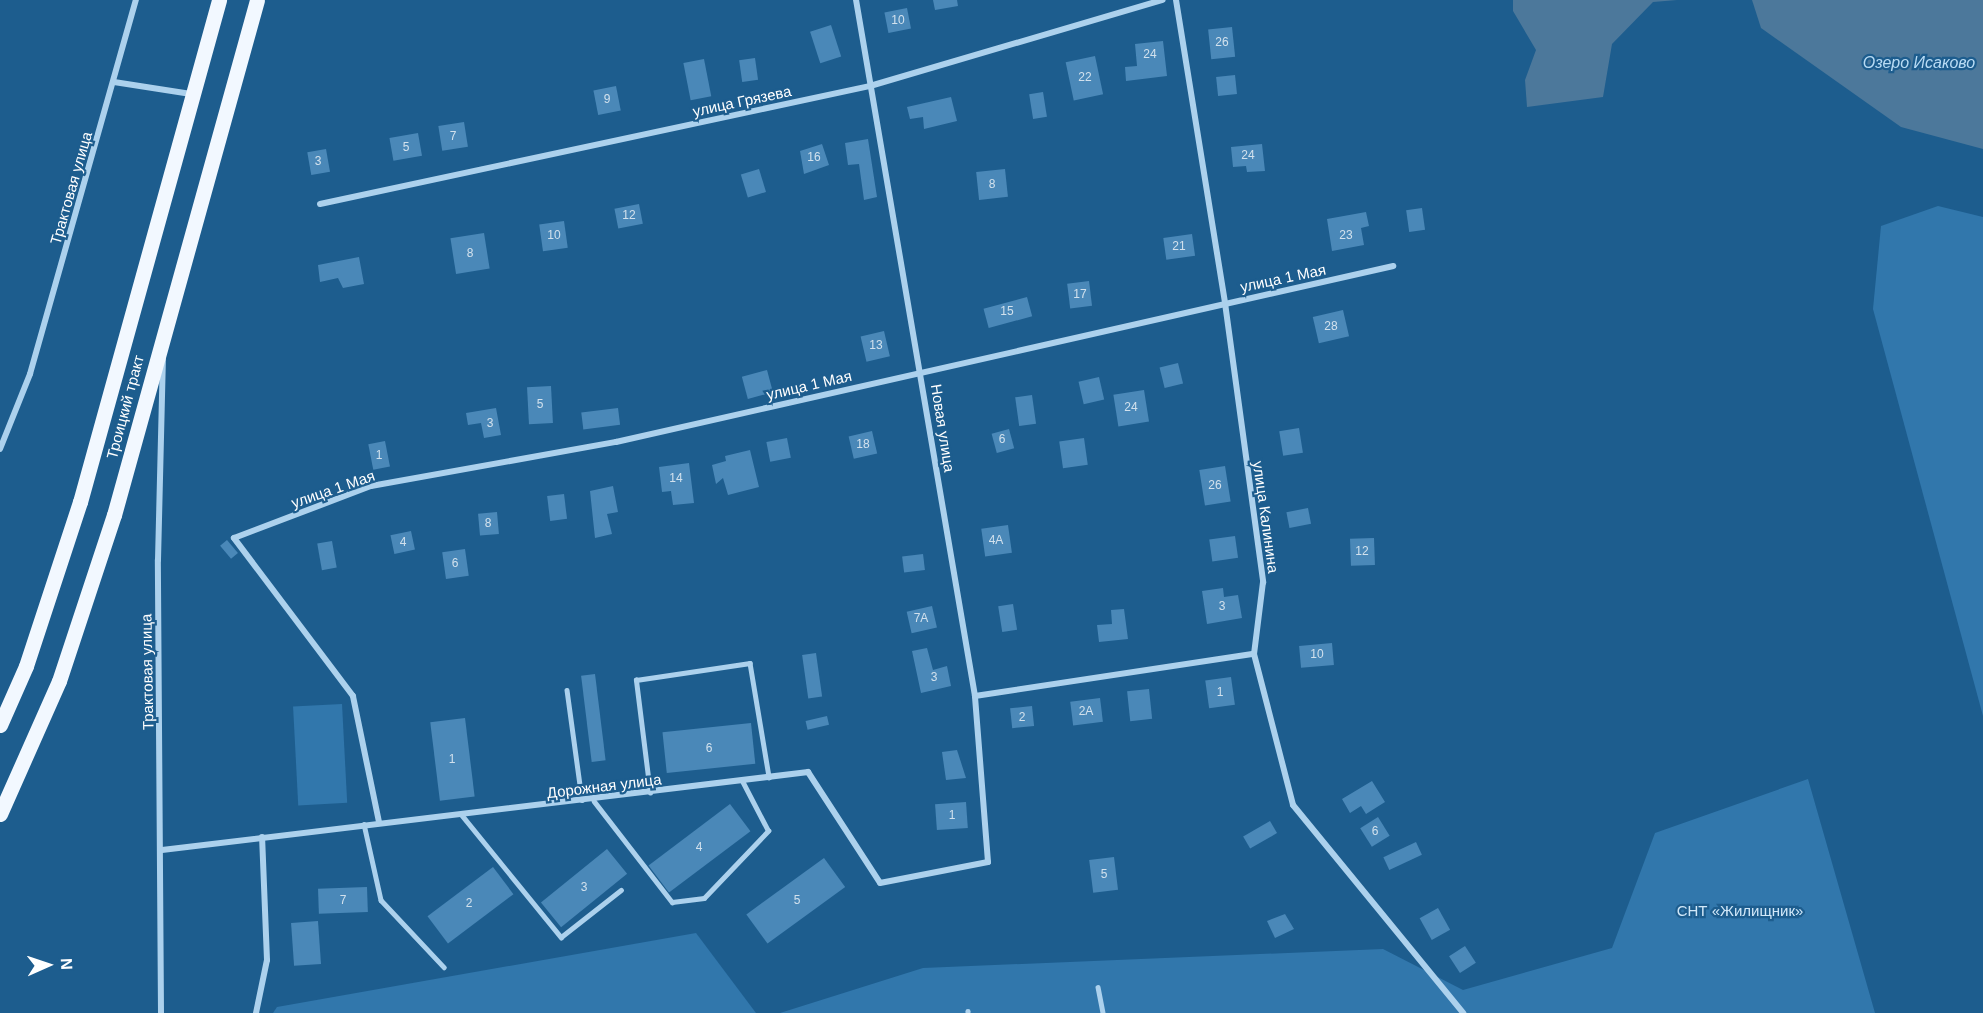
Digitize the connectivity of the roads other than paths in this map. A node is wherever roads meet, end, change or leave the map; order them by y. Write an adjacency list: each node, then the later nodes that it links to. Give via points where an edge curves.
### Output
1 (136, 0): 7 (street, Трактовая улица)
2 (219, 0): 9 (main road, Троицкий тракт)
3 (257, 0): 13 (main road, Троицкий тракт)
4 (856, 0): 8 (street, Новая улица)
5 (1163, 0): 8 (street, улица Грязева)
6 (1176, 0): 12 (street, улица Калинина)
7 (114, 82): 9 (street); 15 (street, Трактовая улица, via 30,374)
8 (870, 86): 10 (street, улица Грязева); 14 (street, Новая улица)
9 (194, 94): 19 (main road, Троицкий тракт, via 80,502 26,666)
10 (320, 204)
11 (1393, 266): 12 (street, улица 1 Мая)
12 (1225, 303): 14 (street, улица 1 Мая, via 1116,331); 16 (street, улица Калинина, via 1263,582)
13 (164, 332): 25 (main road, Троицкий тракт, via 114,515 59,681); 30 (street, Трактовая улица, via 158,560)
14 (921, 372): 18 (street, Новая улица); 27 (street, улица 1 Мая, via 616,442 371,486 234,538 353,696)
15 (0, 449)
16 (1254, 654): 18 (street); 38 (street, улица Калинина, via 1293,805)
17 (567, 690): 24 (lane)
18 (975, 696): 31 (street, Новая улица)
19 (0, 725)
20 (769, 777): 21 (street, Дорожная улица); 22 (lane, via 750,663 636,680); 31 (street, Дорожная улица, via 808,772 880,883)
21 (742, 781): 22 (street, Дорожная улица); 23 (lane, via 768,831 704,897 672,902)
22 (650, 793): 23 (street, Дорожная улица)
23 (594, 801): 24 (street, Дорожная улица)
24 (582, 802): 26 (street, Дорожная улица)
25 (0, 814)
26 (461, 814): 27 (street, Дорожная улица); 32 (lane, via 561,937)
27 (379, 822): 28 (street, Дорожная улица)
28 (364, 824): 29 (street, Дорожная улица); 33 (lane, via 381,900)
29 (262, 837): 30 (street, Дорожная улица); 36 (street, via 267,960)
30 (162, 850): 35 (street, Трактовая улица)
31 (988, 862)
32 (621, 890)
33 (444, 967)
34 (1098, 987): 37 (lane)
35 (161, 1013)
36 (256, 1013)
37 (1102, 1013)
38 (1463, 1013)

